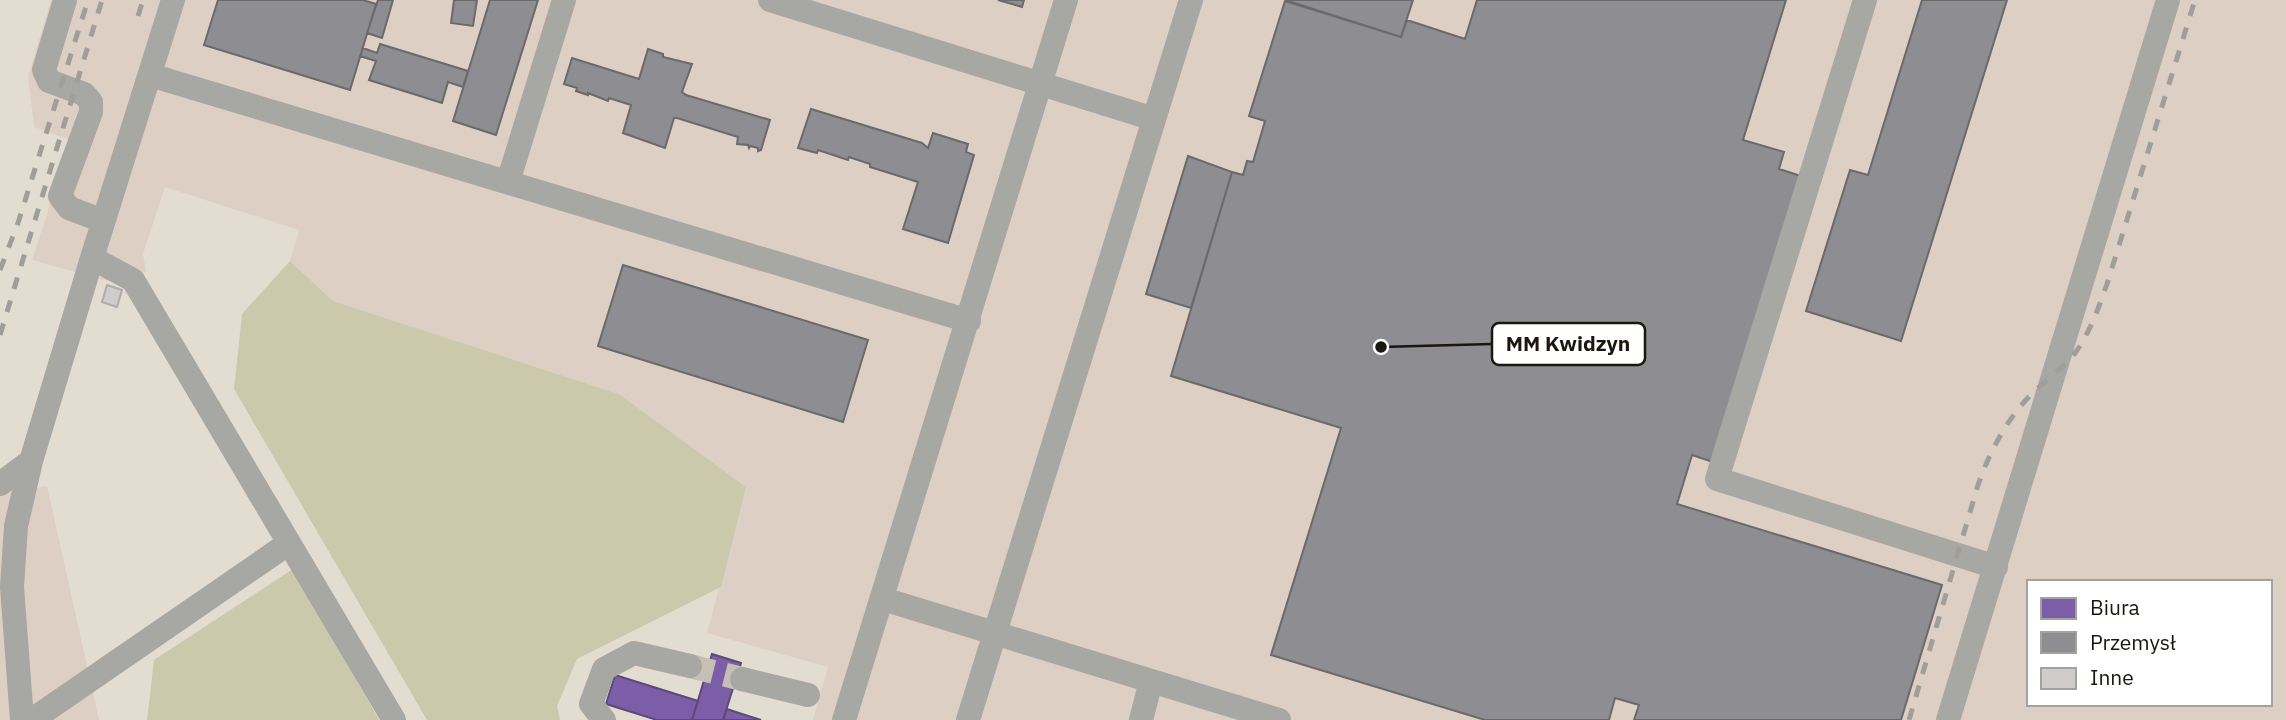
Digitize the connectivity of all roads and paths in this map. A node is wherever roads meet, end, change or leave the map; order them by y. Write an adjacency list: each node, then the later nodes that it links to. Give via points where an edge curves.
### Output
1 (65, 0): 13 (lane, via 44,69 49,82 84,94 91,102 91,112 60,196 69,208)
2 (173, 0): 9 (lane)
3 (564, 0): 12 (lane)
4 (770, 0): 10 (lane)
5 (1066, 0): 10 (lane)
6 (1191, 0): 11 (lane)
7 (1865, 0): 19 (lane, via 1717,479)
8 (2168, 0): 19 (lane)
9 (150, 75): 12 (lane); 13 (lane)
10 (1040, 86): 11 (lane); 15 (lane)
11 (1154, 119): 21 (lane)
12 (508, 182): 15 (lane)
13 (103, 221): 14 (lane)
14 (92, 258): 16 (lane); 18 (lane, via 133,280)
15 (969, 321): 20 (lane)
16 (31, 461): 17 (lane); 26 (lane, via 16,526 12,587)
17 (0, 484)
18 (289, 543): 27 (lane); 28 (lane)
19 (1996, 567): 34 (lane)
20 (883, 599): 21 (lane); 30 (lane)
21 (994, 634): 24 (lane); 31 (lane)
22 (690, 666): 29 (lane, via 634,653 604,669 591,704)
23 (742, 679): 25 (lane)
24 (1151, 681): 32 (lane); 33 (lane)
25 (808, 695)
26 (22, 720)
27 (32, 720)
28 (394, 720)
29 (604, 720)
30 (844, 720)
31 (968, 720)
32 (1142, 720)
33 (1279, 720)
34 (1948, 720)

